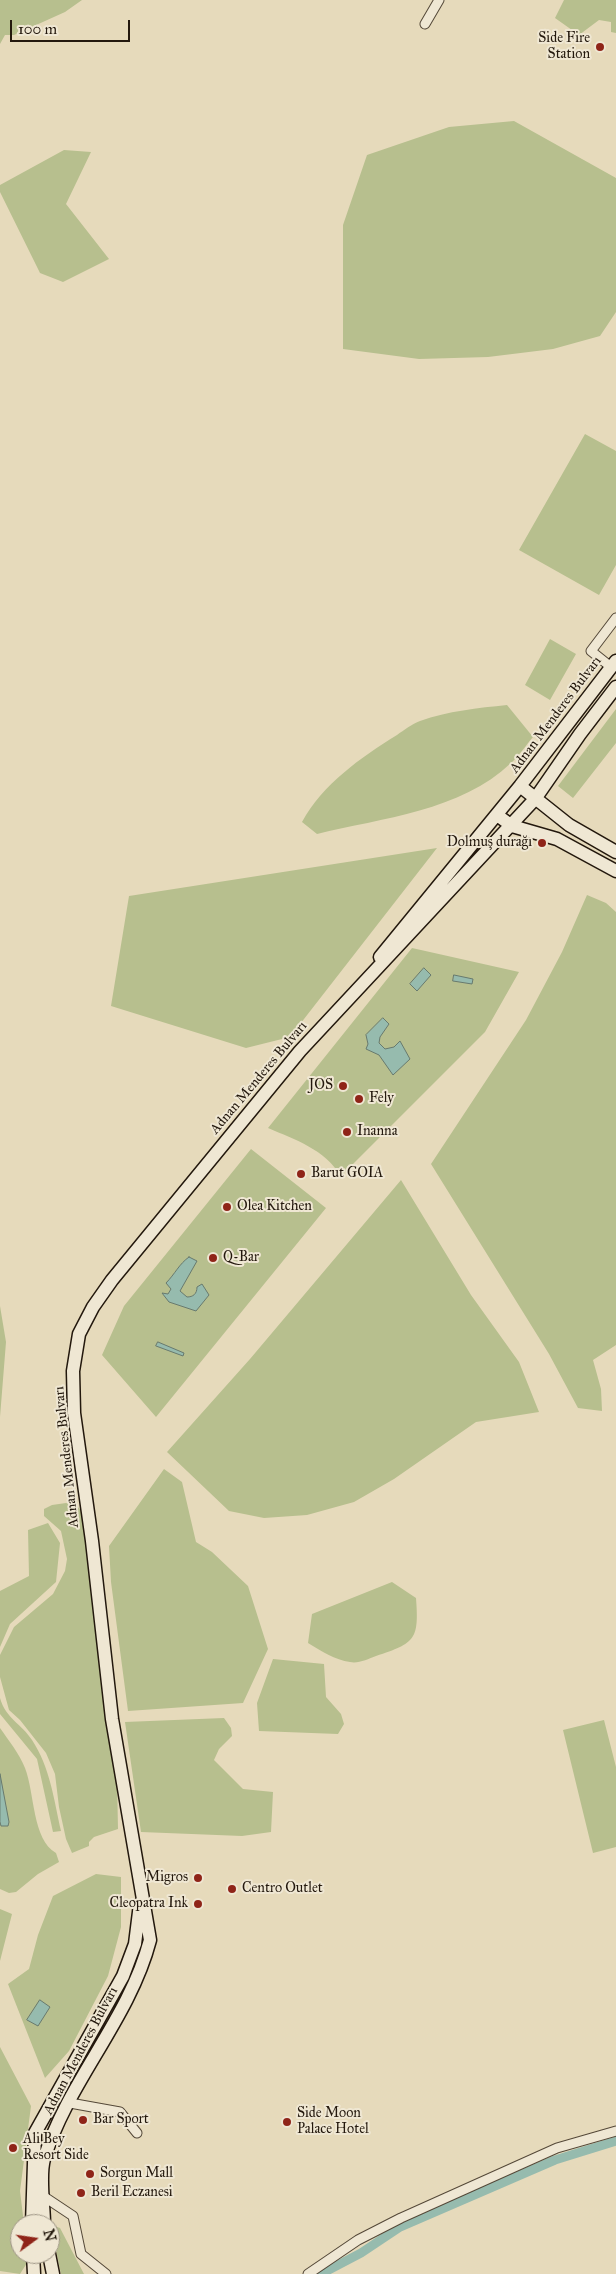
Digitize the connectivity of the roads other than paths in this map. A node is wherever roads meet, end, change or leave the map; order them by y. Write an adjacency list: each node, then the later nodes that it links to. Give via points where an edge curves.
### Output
1 (439, 0): 2 (street)
2 (425, 24)
3 (616, 618): 4 (street, via 590,651)
4 (614, 664): 6 (main road, Adnan Menderes Bulvarı)
5 (616, 688): 7 (main road)
6 (520, 786): 7 (main road); 8 (main road, Adnan Menderes Bulvarı)
7 (536, 799): 9 (main road, Adnan Menderes Bulvarı); 10 (main road, via 569,825)
8 (497, 815): 9 (main road); 12 (main road, Adnan Menderes Bulvarı)
9 (512, 826): 11 (main road, via 558,839); 12 (main road, Adnan Menderes Bulvarı)
10 (616, 852)
11 (616, 871)
12 (354, 991): 13 (main road, Adnan Menderes Bulvarı, via 286,1068 112,1280 93,1307 74,1352 74,1414 112,1719)
13 (142, 1894): 14 (main road, Adnan Menderes Bulvarı, via 150,1940 142,1969); 18 (main road, Adnan Menderes Bulvarı, via 135,1944 123,1976 34,2134)
14 (70, 2103): 16 (street, via 120,2112); 17 (main road, Adnan Menderes Bulvarı, via 43,2161)
15 (616, 2131): 21 (street, via 557,2148 401,2218 358,2240)
16 (137, 2133)
17 (43, 2196): 19 (main road, Adnan Menderes Bulvarı); 20 (street, via 73,2216 81,2254)
18 (32, 2214)
19 (44, 2214)
20 (106, 2274)
21 (308, 2274)

